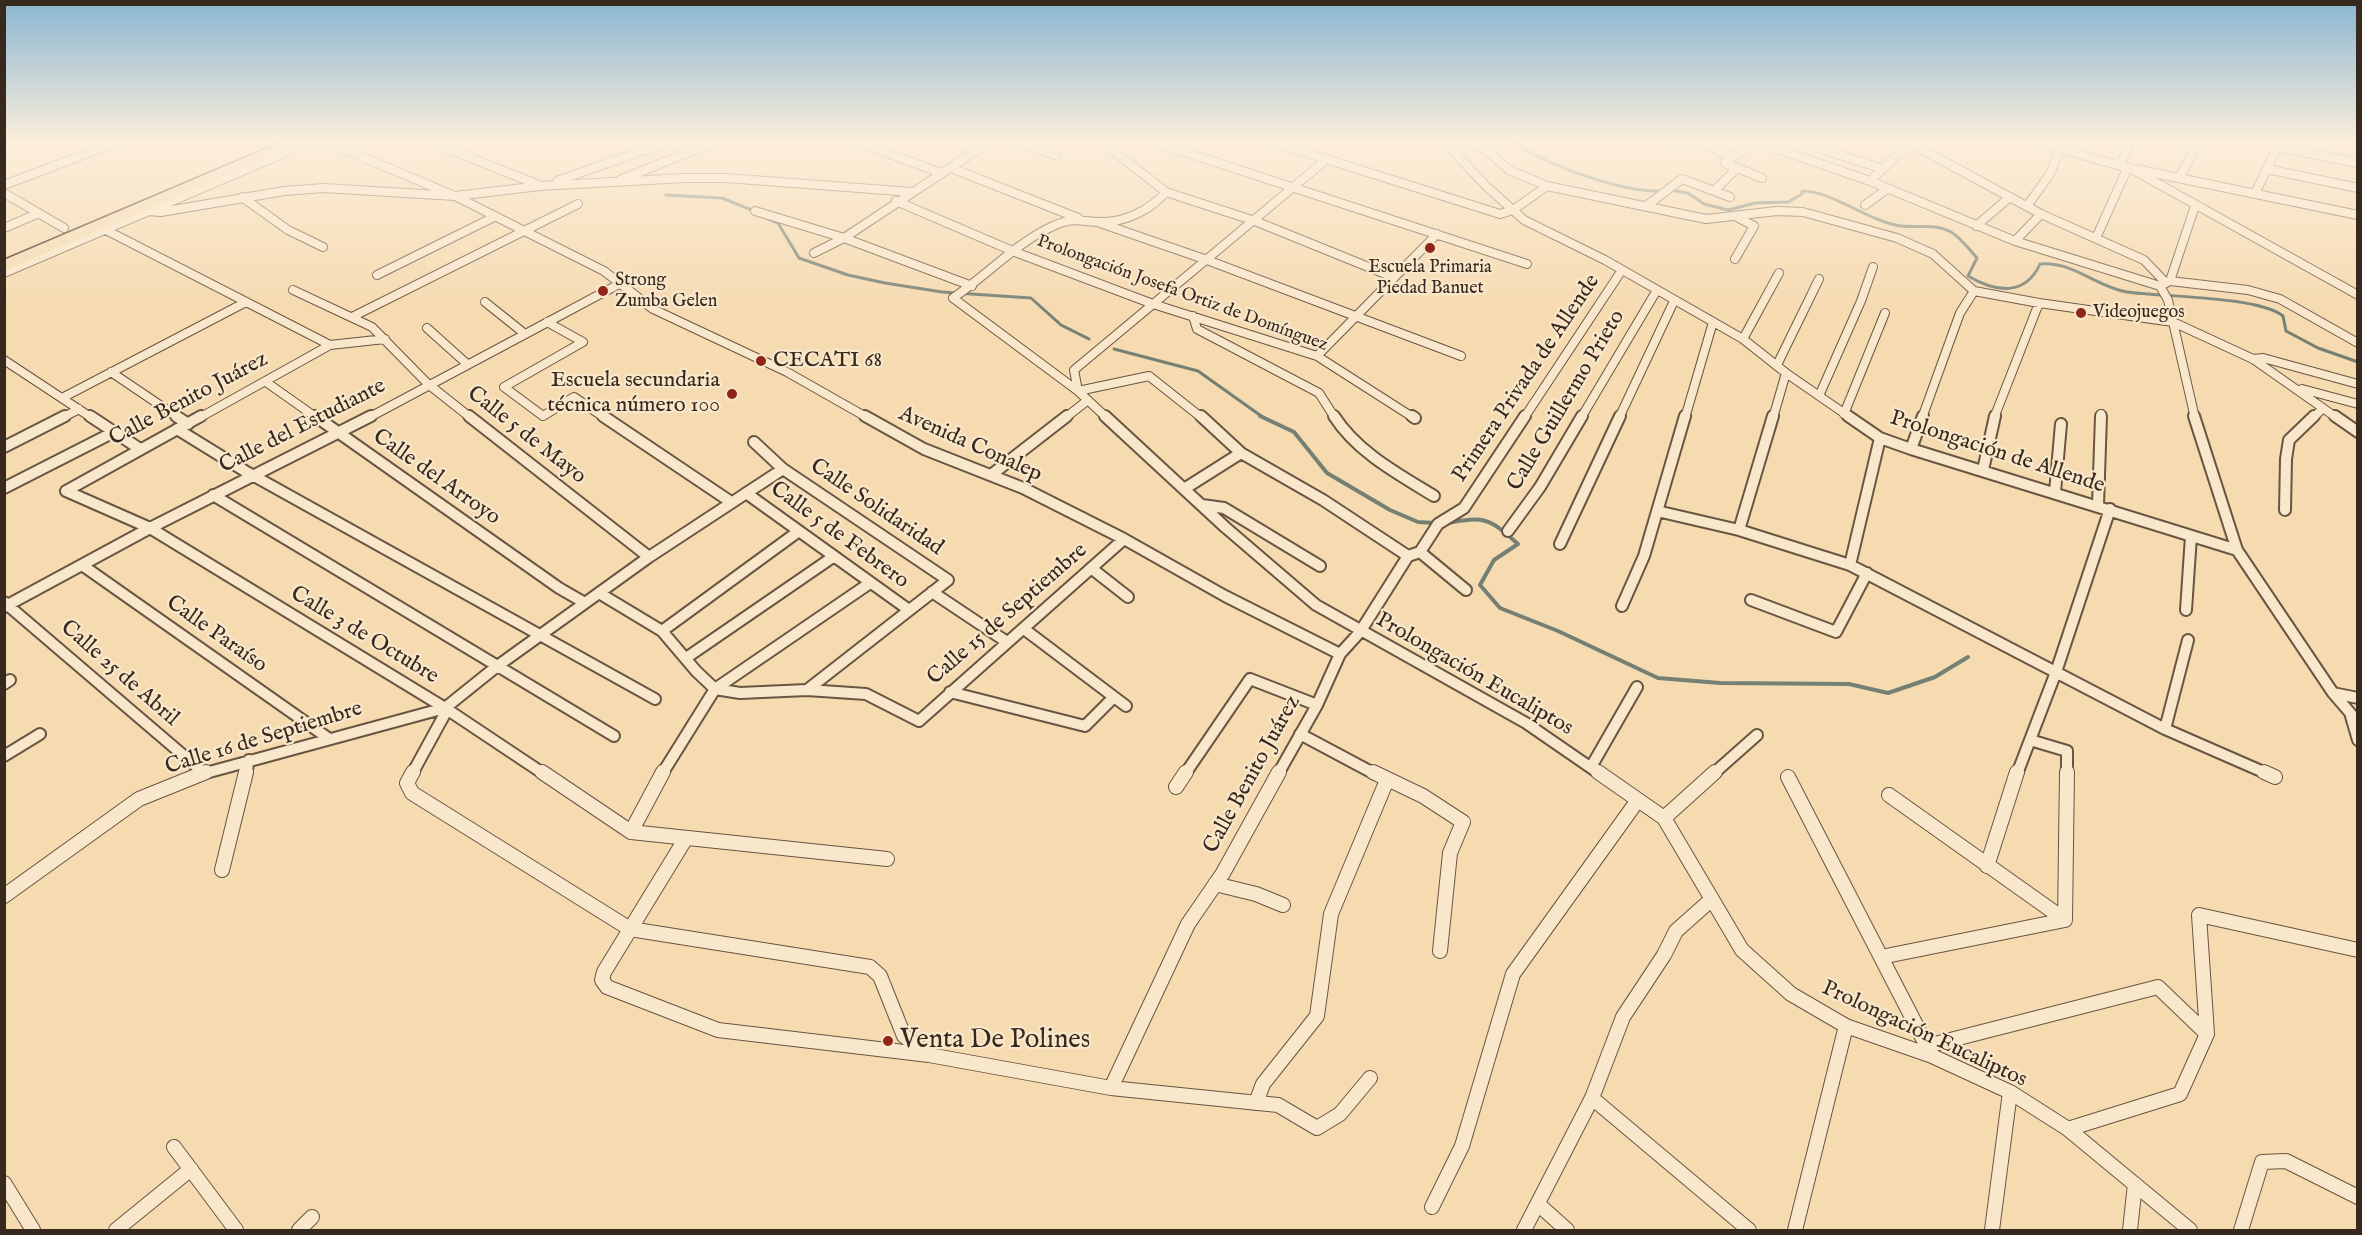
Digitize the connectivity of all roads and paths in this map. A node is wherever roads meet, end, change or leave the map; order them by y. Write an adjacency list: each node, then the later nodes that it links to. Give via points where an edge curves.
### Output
1 (1501, 199): 34 (street, Prolongación de Allende)
2 (16, 200): 37 (street)
3 (139, 200): 47 (highway)
4 (157, 200): 61 (highway)
5 (170, 200): 35 (street)
6 (228, 200): 35 (street, via 162,212)
7 (246, 200): 54 (street, via 288,230)
8 (462, 200): 41 (street, Avenida Conalep)
9 (1031, 200): 42 (street)
10 (1158, 200): 44 (street, via 1144,212)
11 (1189, 200): 43 (street)
12 (1280, 200): 43 (street)
13 (1329, 200): 50 (street)
14 (1455, 200): 34 (street, via 1500,214)
15 (1506, 200): 28 (street)
16 (1528, 200): 28 (street)
17 (1629, 200): 29 (street)
18 (1654, 200): 29 (street)
19 (1872, 200): 31 (street)
20 (1913, 200): 45 (street)
21 (2007, 200): 45 (street)
22 (2015, 200): 32 (street)
23 (2032, 200): 32 (street)
24 (2111, 200): 52 (street)
25 (2184, 200): 33 (street)
26 (2283, 200): 39 (street)
27 (896, 201): 51 (street); 55 (street, Prolongación Josefa Ortiz de Domínguez)
28 (1525, 202): 34 (street)
29 (1649, 203): 40 (street, via 1706,219)
30 (578, 204): 49 (street)
31 (1865, 205)
32 (2027, 206): 38 (street)
33 (2195, 206): 70 (street); 75 (street)
34 (1513, 210): 63 (street, Prolongación de Allende, via 1524,220)
35 (147, 211): 48 (street)
36 (755, 212): 51 (street)
37 (39, 213): 46 (street); 47 (street)
38 (2041, 214): 52 (street); 53 (street)
39 (2358, 215)
40 (1735, 216): 58 (street, via 1754,226); 74 (street, via 1791,210 1897,238 1933,254)
41 (494, 217): 49 (street, Avenida Conalep); 66 (street)
42 (1078, 218): 44 (street); 55 (street, Prolongación Eucaliptos, via 1048,229)
43 (1255, 221): 59 (street); 67 (street)
44 (1100, 223): 59 (street)
45 (1976, 226): 53 (street)
46 (4, 228)
47 (64, 228): 57 (highway)
48 (104, 229): 64 (street); 77 (street)
49 (523, 231): 69 (street, Avenida Conalep); 84 (street)
50 (1437, 234): 60 (street); 67 (street)
51 (844, 238): 56 (street); 71 (street)
52 (2096, 238): 70 (street, via 2144,260)
53 (2015, 241): 70 (street)
54 (323, 248)
55 (1016, 252): 71 (street, Prolongación Eucaliptos); 80 (street, Prolongación Josefa Ortiz de Domínguez)
56 (814, 253)
57 (4, 254)
58 (1735, 259)
59 (1207, 261): 80 (street); 83 (street)
60 (1527, 264)
61 (4, 266)
62 (1873, 267): 107 (street)
63 (1622, 270): 73 (street, Prolongación de Allende); 153 (street, Primera Privada de Allende, via 1464,508 1438,524)
64 (4, 273)
65 (1779, 273): 91 (street)
66 (377, 275)
67 (1393, 277): 83 (street)
68 (1819, 279): 99 (street)
69 (621, 283): 85 (street, Calle del Estudiante); 131 (street, Avenida Conalep, via 652,309 787,372 924,449)
70 (2165, 285): 87 (street); 92 (street, via 2248,290 2280,299)
71 (972, 286): 106 (street, Prolongación Eucaliptos, via 953,298)
72 (293, 290): 84 (street, Calle 5 de Mayo)
73 (1656, 290): 76 (street, Prolongación de Allende); 148 (street, Calle Guillermo Prieto, via 1540,487)
74 (1974, 291): 79 (street); 126 (street, via 1960,313)
75 (2358, 295)
76 (1674, 300): 86 (street, Prolongación de Allende); 151 (street)
77 (246, 302): 93 (street); 100 (street)
78 (485, 302): 89 (street)
79 (2039, 303): 87 (street); 129 (street, via 1991,426)
80 (1153, 304): 82 (street, Prolongación Josefa Ortiz de Domínguez); 106 (street, via 1074,370)
81 (1885, 313): 113 (street)
82 (1193, 316): 94 (street, Prolongación Josefa Ortiz de Domínguez); 138 (street, via 1197,329 1319,393 1344,432 1381,463)
83 (1358, 316): 94 (street); 95 (street)
84 (352, 317): 90 (street, Calle 5 de Mayo)
85 (547, 322): 89 (street, Calle del Estudiante); 139 (street, via 583,342 504,387 543,416 574,397)
86 (1713, 322): 91 (street, Prolongación de Allende); 144 (street)
87 (2173, 322): 96 (street); 152 (street, via 2196,423)
88 (427, 328): 98 (street)
89 (525, 334): 98 (street, Calle del Estudiante)
90 (385, 339): 93 (street); 103 (street, Calle 5 de Mayo)
91 (1743, 339): 99 (street, Prolongación de Allende)
92 (2358, 343)
93 (330, 345): 102 (street, Calle Benito Juárez)
94 (1317, 356): 115 (street, Prolongación Josefa Ortiz de Domínguez)
95 (1461, 356)
96 (2253, 359): 104 (street, via 2263,358); 105 (street)
97 (4, 360): 108 (street)
98 (466, 363): 103 (street, Calle del Estudiante)
99 (1777, 365): 101 (street, Prolongación de Allende)
100 (111, 372): 108 (street); 116 (street)
101 (1786, 373): 107 (street, Prolongación de Allende); 146 (street)
102 (266, 382): 116 (street, Calle Benito Juárez); 121 (street, Calle del Arroyo)
103 (428, 384): 121 (street, Calle del Estudiante); 155 (street, Calle 5 de Mayo)
104 (2358, 384)
105 (2293, 387): 110 (street); 111 (street)
106 (1078, 391): 109 (street, Prolongación Eucaliptos); 127 (street, via 1149,376)
107 (1819, 396): 113 (street, Prolongación de Allende)
108 (62, 398): 112 (street)
109 (1088, 400): 131 (street); 133 (street, Prolongación Eucaliptos)
110 (2358, 404)
111 (2324, 408): 120 (street); 143 (street, via 2289,440)
112 (79, 409): 119 (street); 124 (street)
113 (1844, 414): 122 (street, Prolongación de Allende)
114 (2101, 414): 141 (street)
115 (1415, 418)
116 (188, 424): 118 (street, Calle Benito Juárez)
117 (2061, 424): 135 (street)
118 (177, 429): 125 (street, Calle Benito Juárez); 130 (street)
119 (114, 432): 125 (street); 132 (street)
120 (2358, 432)
121 (339, 433): 130 (street, Calle del Estudiante); 168 (street, Calle del Arroyo)
122 (1880, 438): 126 (street, Prolongación de Allende); 157 (street)
123 (754, 442): 128 (street, Calle Solidaridad)
124 (4, 447)
125 (140, 449): 134 (street, Calle Benito Juárez)
126 (1911, 449): 129 (street, Prolongación de Allende)
127 (1241, 453): 133 (street); 154 (street, via 1323,500)
128 (783, 469): 136 (street, Calle 16 de Septiembre); 164 (street, Calle Solidaridad, via 948,580)
129 (1983, 470): 135 (street, Prolongación de Allende)
130 (254, 476): 137 (street, Calle del Estudiante); 176 (street)
131 (991, 476): 150 (street, Avenida Conalep)
132 (4, 488)
133 (1184, 489): 140 (street, Prolongación Eucaliptos)
134 (66, 491): 145 (street, Calle 3 de Octubre)
135 (2055, 492): 141 (street, Prolongación de Allende)
136 (746, 493): 139 (street, Calle 16 de Septiembre); 147 (street, Calle 5 de Febrero)
137 (213, 495): 145 (street, Calle del Estudiante); 181 (street)
138 (1434, 496)
139 (731, 502): 155 (street, Calle 16 de Septiembre)
140 (1202, 505): 159 (street, via 1224,508); 175 (street, Prolongación Eucaliptos, via 1316,605)
141 (2098, 505): 142 (street, Prolongación de Allende)
142 (2110, 509): 149 (street, Prolongación de Allende); 182 (street)
143 (2285, 510)
144 (1657, 511): 146 (street); 170 (street, via 1644,556)
145 (150, 528): 158 (street, Calle del Estudiante); 193 (street, Calle 3 de Octubre)
146 (1739, 530): 157 (street)
147 (799, 531): 156 (street, Calle 5 de Febrero); 174 (street)
148 (1508, 531)
149 (2191, 536): 152 (street, Prolongación de Allende); 172 (street)
150 (1124, 539): 160 (street, Calle 15 de Septiembre); 179 (street, Avenida Conalep)
151 (1560, 544)
152 (2237, 550): 187 (street)
153 (1420, 552): 154 (street); 163 (street)
154 (1408, 556): 175 (street, Calle Benito Juárez)
155 (649, 557): 165 (street, Calle 16 de Septiembre)
156 (833, 557): 162 (street, Calle 5 de Febrero); 180 (street)
157 (1850, 564): 161 (street)
158 (82, 565): 169 (street, Calle del Estudiante); 200 (street, Calle Paraíso)
159 (1320, 566)
160 (1091, 568): 166 (street); 173 (street, Calle 15 de Septiembre)
161 (1867, 573): 167 (street, via 1836,632); 182 (street)
162 (870, 583): 171 (street, Calle 5 de Febrero); 184 (street)
163 (1466, 590)
164 (932, 592): 171 (street); 178 (street, Calle 5 de Febrero)
165 (599, 593): 168 (street, Calle 16 de Septiembre); 174 (street)
166 (1128, 597)
167 (1751, 600)
168 (585, 603): 176 (street, Calle 16 de Septiembre)
169 (6, 605): 206 (street, Calle 25 de Abril)
170 (1622, 606)
171 (909, 610): 185 (street)
172 (2186, 610)
173 (1024, 629): 178 (street, Calle 15 de Septiembre); 188 (street)
174 (662, 631): 180 (street)
175 (1360, 632): 179 (street, Calle Benito Juárez); 205 (street, Prolongación Eucaliptos, via 1526,723)
176 (541, 634): 181 (street, Calle 16 de Septiembre); 190 (street)
177 (2188, 640): 195 (street)
178 (1007, 642): 186 (street, Calle 15 de Septiembre)
179 (1340, 654): 191 (street, Calle Benito Juárez)
180 (686, 658): 184 (street)
181 (496, 667): 193 (street, Calle 16 de Septiembre); 199 (street)
182 (2056, 672): 195 (street); 201 (street)
183 (1637, 687): 205 (street)
184 (715, 689): 185 (street, via 740,693); 214 (street, via 666,766)
185 (807, 690): 186 (street, Calle 15 de Septiembre, via 866,694 919,721)
186 (950, 692): 188 (street, via 1085,726)
187 (2333, 693): 189 (street); 194 (street)
188 (1114, 697): 192 (street)
189 (2358, 698)
190 (655, 699)
191 (1317, 705): 197 (street, Calle Benito Juárez); 210 (street, via 1250,679)
192 (1126, 706)
193 (446, 709): 200 (street, Calle 16 de Septiembre); 214 (street, Calle 3 de Octubre); 224 (street, via 407,783 408,788)
194 (2354, 719): 202 (street)
195 (2165, 729): 208 (street)
196 (40, 734): 203 (street)
197 (1300, 734): 209 (street); 219 (street, Calle Benito Juárez)
198 (1757, 735): 213 (street)
199 (614, 736)
200 (328, 738): 204 (street, Calle 16 de Septiembre)
201 (2030, 740): 217 (street); 223 (street, via 2067,751)
202 (2358, 740)
203 (4, 756)
204 (249, 760): 206 (street, Calle 16 de Septiembre); 218 (street)
205 (1591, 767): 212 (street, Prolongación Eucaliptos)
206 (204, 773): 220 (street, Calle 16 de Septiembre, via 139,799)
207 (1788, 777): 227 (street)
208 (2276, 777)
209 (1387, 780): 226 (street, via 1423,796 1463,822 1450,853); 236 (street, via 1331,914 1317,1016 1263,1084)
210 (1176, 787)
211 (1889, 795): 217 (street)
212 (1638, 800): 213 (street, Prolongación Eucaliptos); 244 (street, via 1513,974 1462,1146)
213 (1664, 818): 221 (street, Prolongación Eucaliptos)
214 (631, 832): 215 (street)
215 (686, 838): 216 (street); 224 (street)
216 (886, 859)
217 (1987, 866): 223 (street)
218 (222, 870)
219 (1215, 884): 222 (street); 233 (street, Calle Benito Juárez, via 1188,924)
220 (4, 896)
221 (1712, 899): 228 (street, Prolongación Eucaliptos, via 1742,950 1791,994); 235 (street, via 1676,931 1623,1017)
222 (1283, 905)
223 (2065, 920): 227 (street)
224 (630, 928): 231 (street, via 870,967 880,976 904,1036); 231 (street, via 604,972 602,980 607,987 718,1030)
225 (2358, 950): 229 (street, via 2199,915)
226 (1440, 951)
227 (1881, 957): 230 (street)
228 (1846, 1026): 230 (street, Prolongación Eucaliptos); 253 (street)
229 (2207, 1034): 230 (street, via 2158,987); 237 (street, via 2180,1094)
230 (1930, 1051): 234 (street, Prolongación Eucaliptos)
231 (929, 1055): 233 (street)
232 (1370, 1078): 236 (street, via 1329,1125 1317,1128 1278,1105)
233 (1111, 1088): 236 (street)
234 (2010, 1092): 237 (street, Prolongación Eucaliptos); 254 (street)
235 (1592, 1098): 243 (street); 252 (street)
236 (1256, 1103)
237 (2068, 1129): 241 (street, Prolongación Eucaliptos)
238 (174, 1147): 239 (street)
239 (191, 1169): 247 (street); 248 (street)
240 (4, 1183): 246 (street)
241 (2134, 1184): 255 (street); 256 (street, Prolongación Eucaliptos)
242 (2358, 1197): 257 (street, via 2286,1161 2262,1162)
243 (1538, 1204): 250 (street); 251 (street)
244 (1432, 1207)
245 (312, 1217): 249 (street)
246 (33, 1230)
247 (116, 1230)
248 (236, 1230)
249 (299, 1230)
250 (1524, 1230)
251 (1567, 1230)
252 (1749, 1230)
253 (1795, 1230)
254 (1992, 1230)
255 (2130, 1230)
256 (2190, 1230)
257 (2241, 1230)

